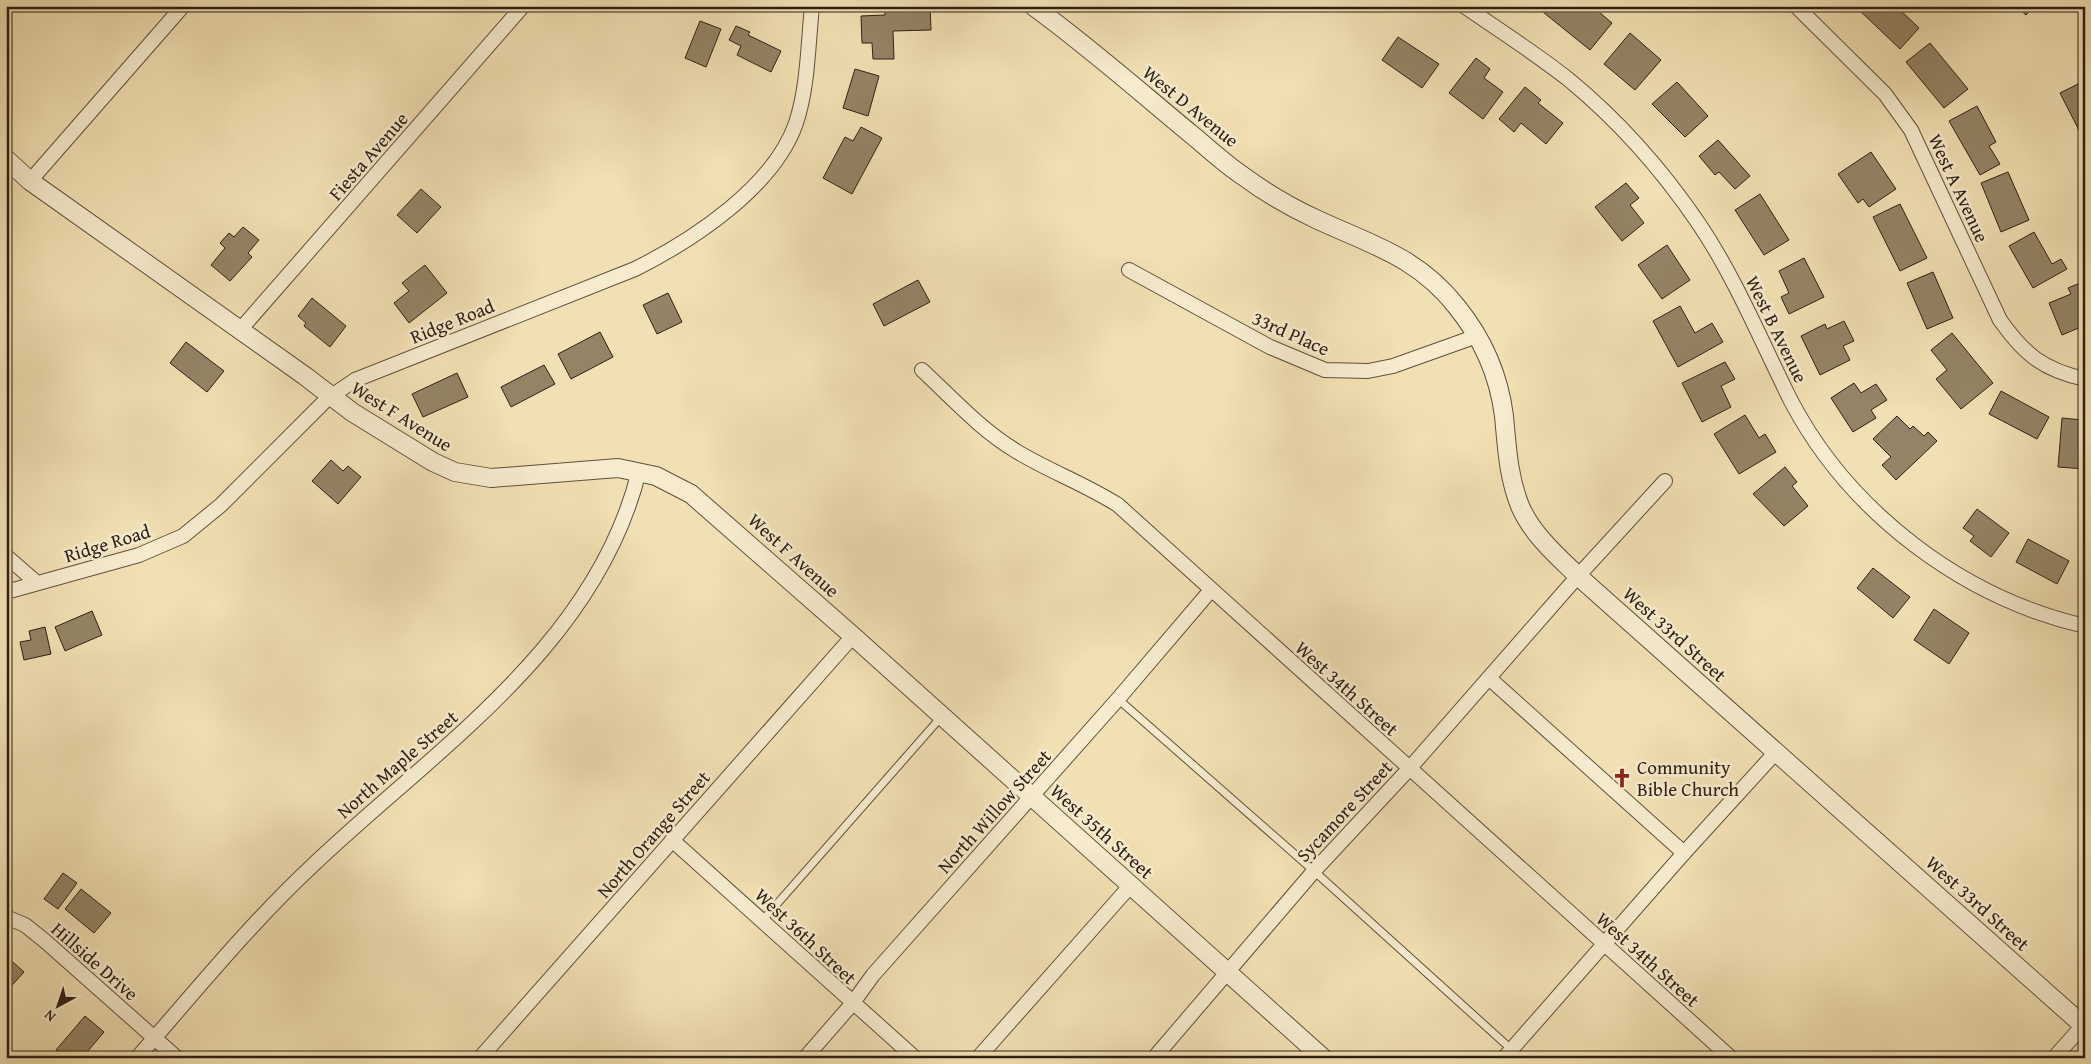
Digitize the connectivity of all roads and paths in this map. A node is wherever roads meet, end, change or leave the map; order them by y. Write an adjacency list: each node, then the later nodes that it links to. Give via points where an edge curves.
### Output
1 (182, 6): 8 (street)
2 (523, 6): 11 (street, Fiesta Avenue)
3 (812, 6): 15 (street, Ridge Road, via 803,99 796,123 784,150 751,191 672,248 635,269 355,380)
4 (1033, 6): 9 (street, West D Avenue, via 1242,176 1281,201)
5 (1464, 6): 23 (street, West B Avenue, via 1568,80 1641,150 1667,180 1718,254 1810,433 1858,493 1894,528 1974,585 2050,618)
6 (1796, 6): 14 (street, West A Avenue, via 1885,94 1906,123 2000,320 2017,344 2050,368)
7 (6, 159): 8 (street, West F Avenue)
8 (30, 181): 11 (street, West F Avenue)
9 (1330, 225): 12 (street, West 33rd Street, via 1395,253 1418,269 1456,306)
10 (1129, 270): 12 (street, 33rd Place, via 1270,347 1325,370 1368,371 1393,366)
11 (240, 330): 15 (street, West F Avenue)
12 (1478, 336): 19 (street, West 33rd Street, via 1495,379 1504,414 1511,480 1520,507 1533,528)
13 (922, 370): 21 (street, West 34th Street, via 983,428 1014,450 1118,505)
14 (2085, 379)
15 (332, 397): 16 (street, West F Avenue, via 386,436 455,472 491,478 595,468); 20 (street, Ridge Road, via 221,505 183,536 139,554)
16 (639, 471): 24 (street, West F Avenue, via 669,481 691,494); 41 (street, North Maple Street, via 632,500 606,558 560,630 524,673 310,868)
17 (1665, 481): 19 (street, Sycamore Street)
18 (6, 556): 20 (street)
19 (1578, 576): 25 (street, Sycamore Street); 28 (street, West 33rd Street)
20 (37, 584): 22 (street, Ridge Road)
21 (1211, 590): 26 (street, North Willow Street); 29 (street, West 34th Street)
22 (6, 592)
23 (2085, 626)
24 (853, 636): 27 (street, West 35th Street); 31 (street, North Orange Street)
25 (1489, 678): 29 (street, Sycamore Street); 32 (street)
26 (1118, 699): 30 (street, North Willow Street); 33 (lane)
27 (942, 716): 30 (street, West 35th Street); 36 (lane)
28 (1776, 752): 32 (street); 40 (street, West 33rd Street)
29 (1409, 769): 33 (street, Sycamore Street); 37 (street, West 34th Street)
30 (1032, 797): 34 (street, West 35th Street); 39 (street, North Willow Street, via 873,975)
31 (672, 840): 36 (street, West 36th Street); 45 (street, North Orange Street)
32 (1684, 853): 37 (street)
33 (1314, 871): 38 (street, Sycamore Street); 42 (lane)
34 (1130, 885): 38 (street, West 35th Street); 48 (street)
35 (6, 917): 41 (street, Hillside Drive, via 25,925 45,941)
36 (762, 921): 39 (street, West 36th Street)
37 (1603, 944): 42 (street); 51 (street, West 34th Street)
38 (1227, 971): 49 (street, Sycamore Street); 50 (street, West 35th Street)
39 (852, 1004): 46 (street, North Willow Street); 47 (street, West 36th Street)
40 (2084, 1025): 52 (street)
41 (155, 1038): 43 (street, North Maple Street); 44 (street, Hillside Drive)
42 (1512, 1055)
43 (137, 1058)
44 (177, 1058)
45 (480, 1058)
46 (805, 1058)
47 (914, 1058)
48 (978, 1058)
49 (1154, 1058)
50 (1323, 1058)
51 (1731, 1058)
52 (2054, 1058)

